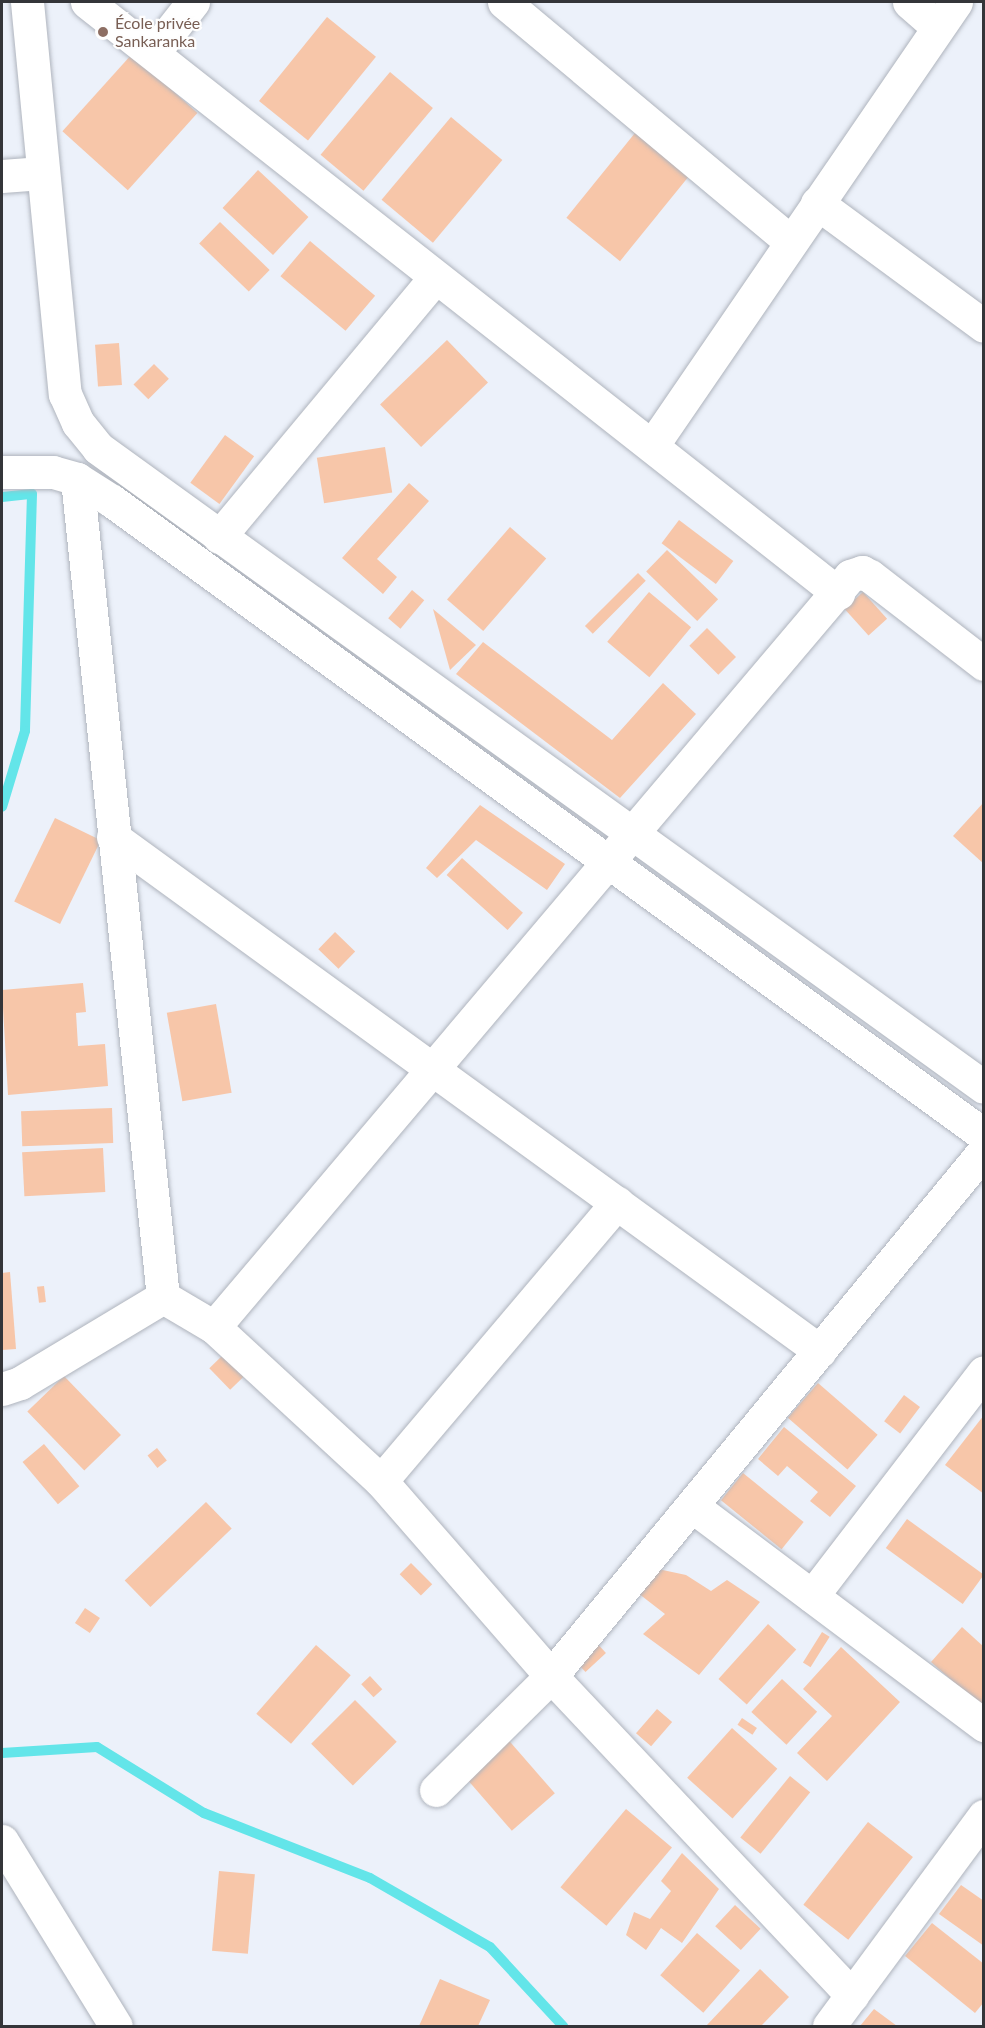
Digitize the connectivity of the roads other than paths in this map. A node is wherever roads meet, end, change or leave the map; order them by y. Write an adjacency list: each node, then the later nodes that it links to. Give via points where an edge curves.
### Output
1 (27, 2): 8 (street)
2 (87, 2): 7 (street)
3 (193, 2): 7 (street)
4 (504, 2): 11 (street)
5 (909, 2): 6 (street)
6 (947, 14): 10 (street)
7 (153, 53): 12 (street)
8 (42, 173): 9 (street); 17 (street, via 65,394 78,423 98,448)
9 (2, 177)
10 (817, 203): 11 (street); 13 (street)
11 (791, 242): 14 (street)
12 (435, 278): 14 (street); 17 (street)
13 (984, 326)
14 (652, 446): 18 (street)
15 (2, 472): 16 (street, via 53,472)
16 (77, 479): 21 (street); 22 (street)
17 (219, 537): 20 (street)
18 (838, 593): 19 (street, via 850,576 862,572); 20 (street)
19 (984, 664)
20 (632, 833): 22 (street); 24 (street)
21 (113, 837): 23 (street); 28 (street)
22 (607, 863): 23 (street); 25 (street)
23 (432, 1069): 27 (street); 29 (street)
24 (984, 1088)
25 (984, 1135)
26 (984, 1151): 30 (street)
27 (617, 1203): 30 (street); 33 (street)
28 (163, 1298): 29 (street); 32 (street, via 20,1383)
29 (214, 1327): 33 (street)
30 (820, 1351): 34 (street)
31 (984, 1372): 35 (street)
32 (2, 1389)
33 (381, 1481): 36 (street)
34 (692, 1506): 35 (street); 36 (street)
35 (812, 1596): 37 (street)
36 (551, 1676): 38 (street); 41 (street)
37 (984, 1725)
38 (436, 1790)
39 (984, 1816): 41 (street)
40 (2, 1841): 42 (street)
41 (852, 1995): 43 (street)
42 (116, 2026)
43 (829, 2026)

